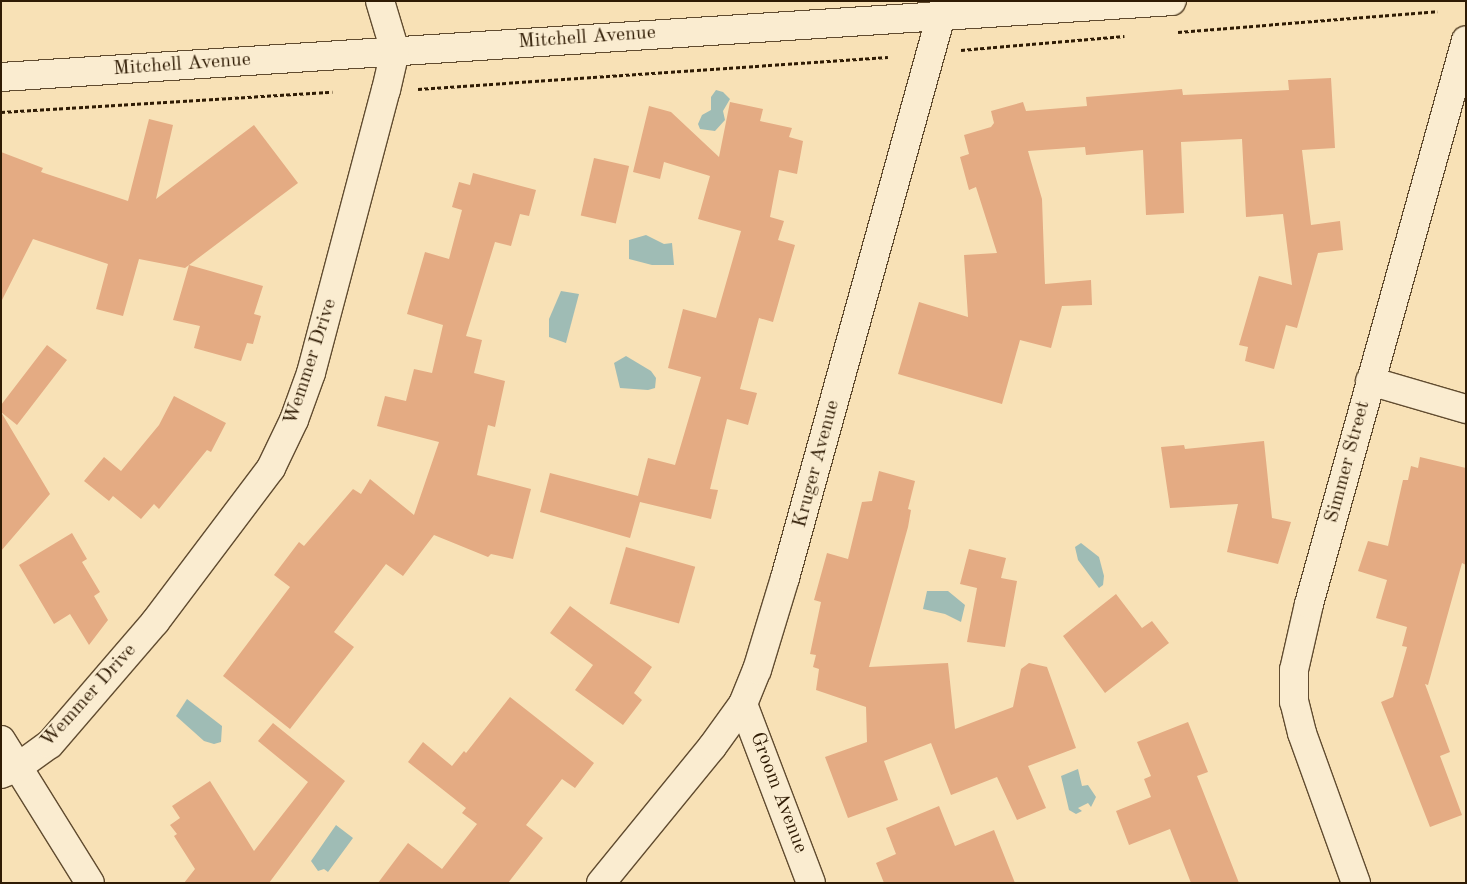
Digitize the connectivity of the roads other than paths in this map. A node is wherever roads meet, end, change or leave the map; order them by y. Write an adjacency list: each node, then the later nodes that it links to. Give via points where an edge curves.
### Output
1 (380, 1): 5 (street, Wemmer Drive)
2 (1172, 1): 3 (street, Mitchell Avenue)
3 (931, 8): 5 (street, Mitchell Avenue); 9 (street, Kruger Avenue, via 785,578)
4 (1466, 40): 7 (street, Simmer Street)
5 (395, 51): 6 (street, Mitchell Avenue); 11 (street, Wemmer Drive, via 367,171 311,373 271,468 155,622 50,744)
6 (1, 77)
7 (1370, 381): 8 (street); 15 (street, Simmer Street, via 1294,670 1294,702 1302,733)
8 (1466, 409)
9 (743, 704): 13 (street, Kruger Avenue); 14 (street, Groom Avenue)
10 (1, 740): 11 (street)
11 (10, 770): 12 (street)
12 (90, 883)
13 (601, 883)
14 (811, 883)
15 (1356, 883)

